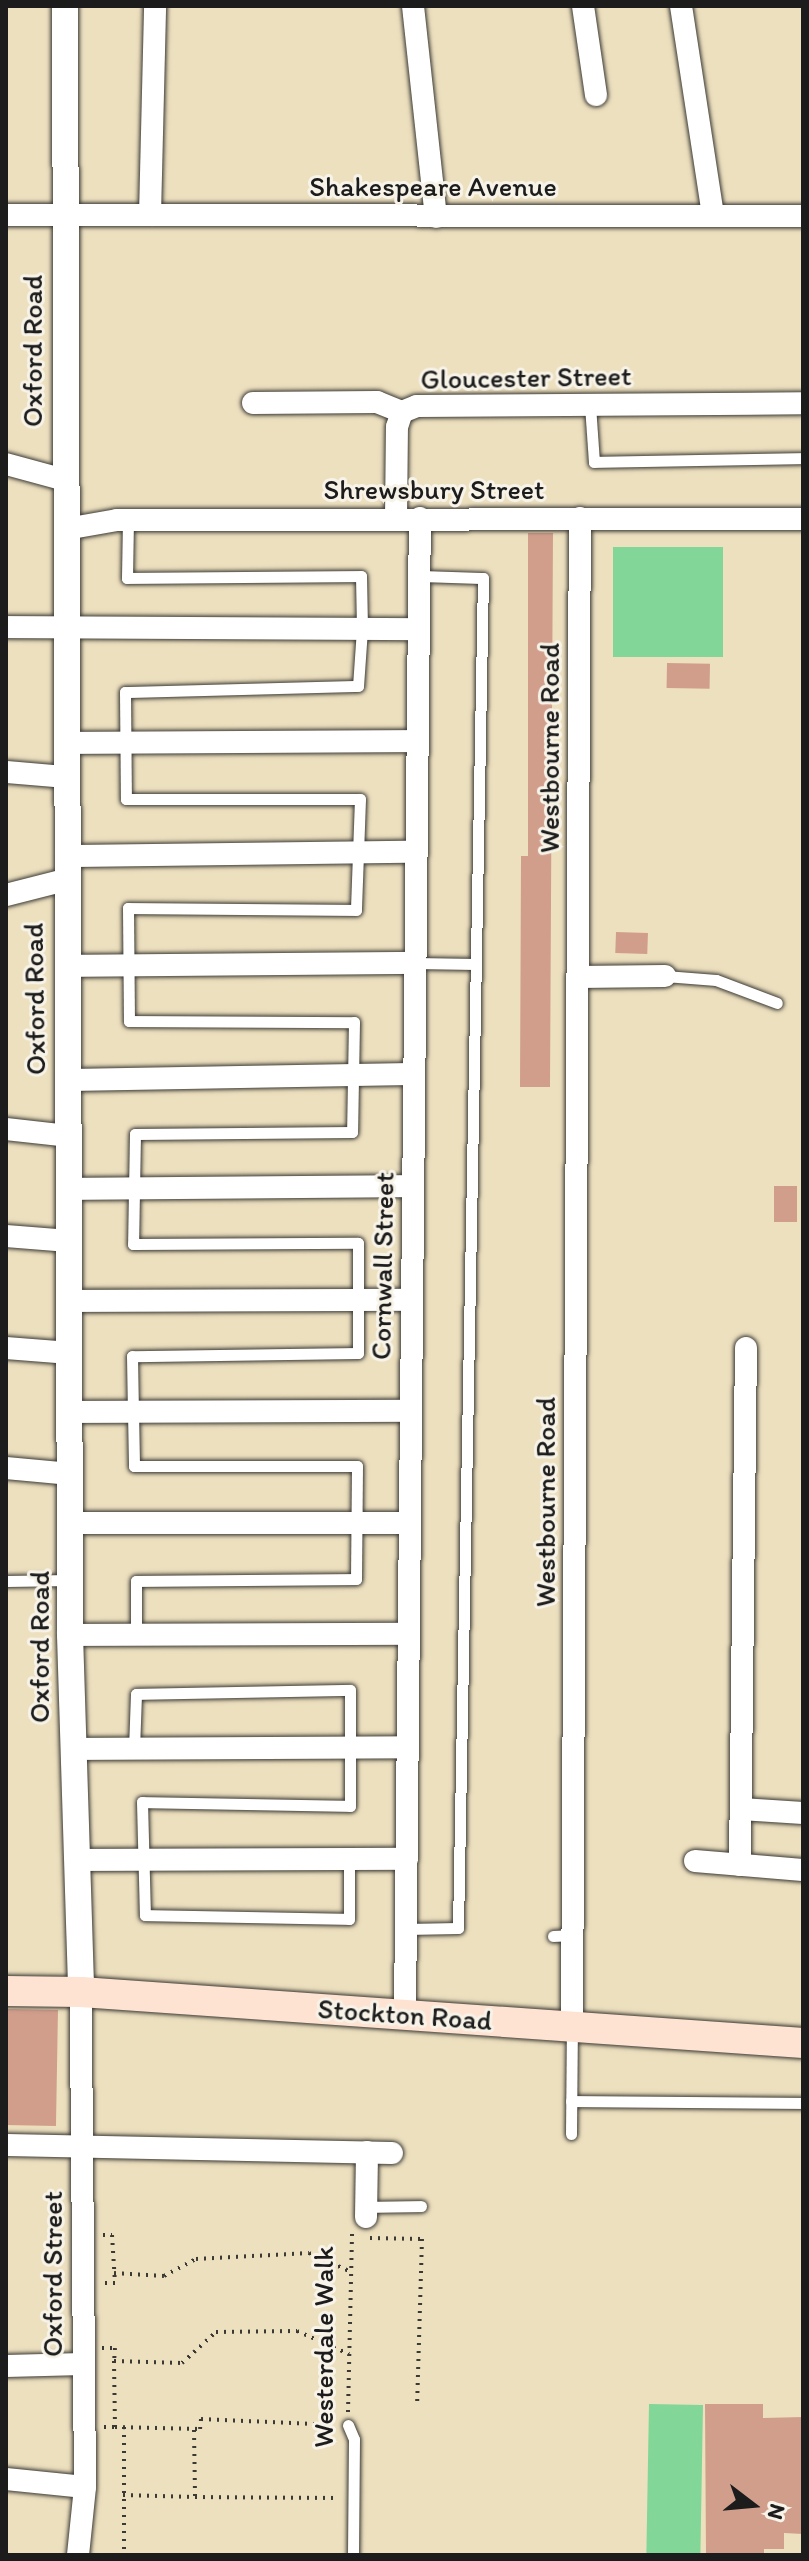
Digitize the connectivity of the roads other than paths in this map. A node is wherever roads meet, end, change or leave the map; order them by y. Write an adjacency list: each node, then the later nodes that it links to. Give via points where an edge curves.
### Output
1 (65, 6): 7 (street, Oxford Road)
2 (155, 6): 9 (street)
3 (413, 6): 12 (street)
4 (583, 6): 6 (street)
5 (681, 6): 10 (street)
6 (596, 95)
7 (64, 214): 8 (street, Shakespeare Avenue); 9 (street, Shakespeare Avenue); 19 (street, Oxford Road)
8 (6, 215)
9 (150, 215): 12 (street, Shakespeare Avenue)
10 (713, 216): 11 (street, Shakespeare Avenue); 12 (street, Shakespeare Avenue)
11 (803, 216)
12 (436, 217)
13 (253, 403): 16 (street, Gloucester Street, via 377,402)
14 (803, 403): 15 (street, Gloucester Street)
15 (590, 405): 16 (street, Gloucester Street, via 417,406); 17 (lane, via 594,462)
16 (402, 412): 22 (street, via 397,427)
17 (803, 458)
18 (6, 464): 19 (street)
19 (65, 480): 25 (street, Oxford Road)
20 (420, 518): 21 (street, Shrewsbury Street); 22 (street, Shrewsbury Street); 26 (street, Cornwall Street)
21 (580, 518): 23 (street, Shrewsbury Street); 45 (street, Westbourne Road)
22 (396, 519): 24 (street, Shrewsbury Street)
23 (803, 519)
24 (128, 520): 25 (street, Shrewsbury Street); 28 (lane, via 127,578 361,576)
25 (66, 529): 30 (street, Oxford Road)
26 (419, 576): 29 (street, Cornwall Street); 41 (lane, via 483,578)
27 (6, 627): 30 (street)
28 (362, 629): 29 (street); 30 (street); 32 (lane, via 358,686 125,692)
29 (419, 629): 31 (street, Cornwall Street)
30 (64, 631): 33 (street, Oxford Road)
31 (418, 741): 32 (street); 36 (street, Cornwall Street)
32 (125, 742): 33 (street); 37 (lane, via 126,799 360,799)
33 (66, 743): 35 (street, Oxford Road)
34 (6, 772): 35 (street)
35 (65, 777): 38 (street, Oxford Road)
36 (416, 852): 37 (street); 40 (street, Cornwall Street)
37 (359, 853): 38 (street); 43 (lane, via 356,910 128,908)
38 (65, 868): 39 (street); 42 (street, Oxford Road)
39 (6, 895)
40 (415, 963): 41 (lane); 43 (street); 47 (street, Cornwall Street)
41 (476, 964): 89 (lane, via 458,1928)
42 (66, 966): 43 (street); 49 (street, Oxford Road)
43 (131, 966): 48 (lane, via 129,1021 354,1022)
44 (665, 976): 45 (street); 46 (lane, via 716,980)
45 (578, 977): 93 (street, Westbourne Road, via 563,1935)
46 (777, 1003)
47 (414, 1074): 48 (street); 52 (street, Cornwall Street)
48 (355, 1075): 49 (street); 54 (lane, via 352,1132 135,1134)
49 (67, 1080): 51 (street, Oxford Road)
50 (6, 1129): 51 (street)
51 (68, 1136): 53 (street, Oxford Road)
52 (413, 1186): 54 (street); 58 (street, Cornwall Street)
53 (68, 1189): 54 (street); 56 (street, Oxford Road)
54 (135, 1189): 57 (lane, via 133,1244 358,1243)
55 (6, 1236): 56 (street)
56 (69, 1241): 59 (street, Oxford Road)
57 (357, 1300): 58 (street); 59 (street); 65 (lane, via 358,1353 132,1356)
58 (412, 1300): 63 (street, Cornwall Street)
59 (70, 1301): 62 (street, Oxford Road)
60 (6, 1348): 62 (street)
61 (746, 1348): 80 (street)
62 (70, 1353): 64 (street, Oxford Road)
63 (411, 1411): 65 (street); 70 (street, Cornwall Street)
64 (70, 1412): 65 (street); 67 (street, Oxford Road)
65 (133, 1412): 69 (lane, via 134,1466 357,1466)
66 (6, 1468): 67 (street)
67 (71, 1474): 68 (street, Oxford Road)
68 (71, 1523): 69 (street); 71 (street, Oxford Road)
69 (357, 1523): 70 (street); 75 (lane, via 356,1579 136,1581)
70 (410, 1523): 73 (street, Cornwall Street)
71 (70, 1579): 72 (lane); 74 (street, Oxford Road)
72 (6, 1581)
73 (409, 1634): 75 (street); 76 (street, Cornwall Street)
74 (70, 1635): 75 (street); 78 (street, Oxford Road)
75 (136, 1635)
76 (408, 1747): 77 (street); 84 (street, Cornwall Street)
77 (352, 1748): 79 (street); 79 (lane, via 350,1690 136,1694); 82 (lane, via 350,1806 142,1802)
78 (74, 1749): 79 (street); 85 (street, Oxford Road)
79 (134, 1749)
80 (741, 1809): 81 (street); 87 (street)
81 (803, 1813)
82 (144, 1859): 83 (street); 83 (lane, via 145,1915 349,1919); 85 (street)
83 (349, 1859): 84 (street)
84 (407, 1859): 89 (street, Cornwall Street)
85 (78, 1860): 91 (street, Oxford Road)
86 (695, 1861): 87 (street)
87 (740, 1865): 88 (street)
88 (803, 1870)
89 (406, 1929): 92 (street, Cornwall Street)
90 (6, 1991): 91 (main road, Stockton Road)
91 (81, 1992): 92 (main road, Stockton Road); 98 (street, Oxford Street)
92 (405, 2014): 93 (main road, Stockton Road)
93 (572, 2027): 94 (main road, Stockton Road); 95 (lane)
94 (803, 2043)
95 (571, 2101): 96 (lane); 97 (lane)
96 (803, 2103)
97 (571, 2134)
98 (81, 2144): 99 (street); 100 (street); 104 (street, Oxford Street)
99 (6, 2145)
100 (367, 2152): 101 (street); 103 (street)
101 (392, 2153)
102 (421, 2206): 103 (lane)
103 (366, 2212)
104 (83, 2364): 105 (street); 108 (street, Oxford Street)
105 (6, 2366)
106 (348, 2425): 110 (lane, Westerdale Walk, via 354,2439)
107 (6, 2479): 108 (street)
108 (85, 2487): 109 (street, Oxford Street)
109 (78, 2555)
110 (353, 2555)

